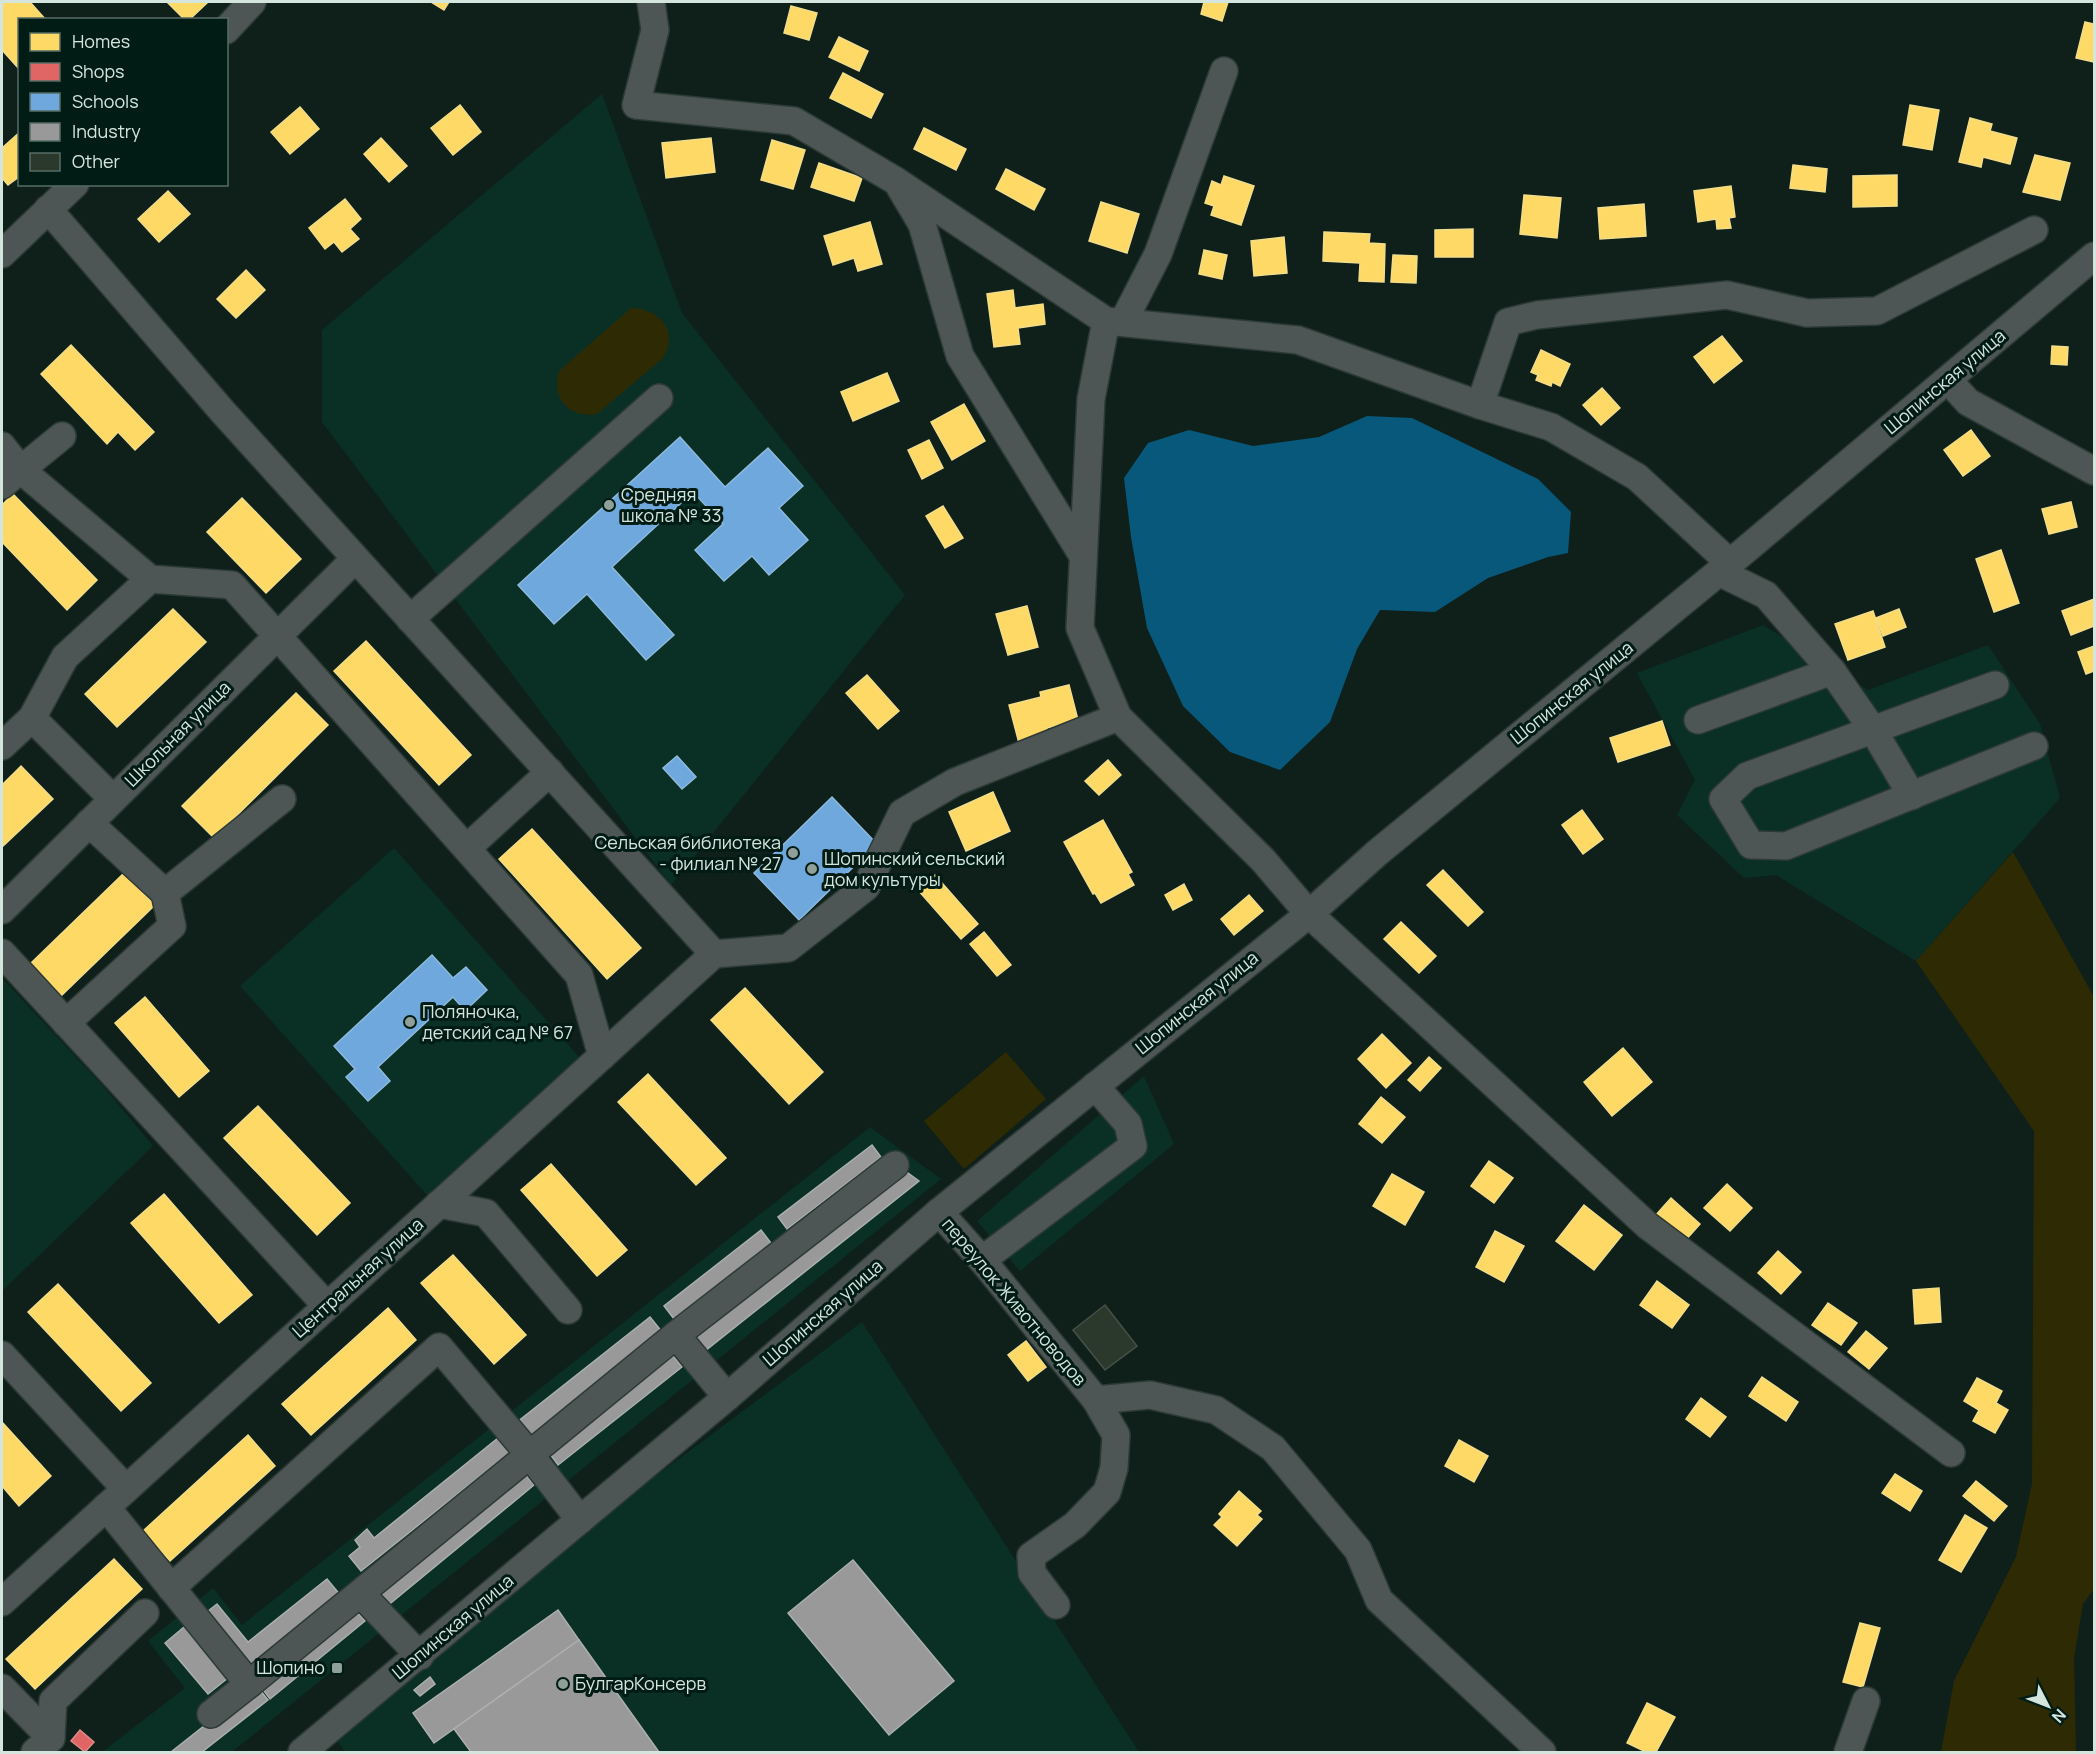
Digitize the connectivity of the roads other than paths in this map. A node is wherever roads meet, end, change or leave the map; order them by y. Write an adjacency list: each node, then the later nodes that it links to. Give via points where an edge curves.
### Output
1 (252, 2): 3 (street)
2 (651, 2): 5 (street, via 655,30 636,105 794,121)
3 (228, 28)
4 (1224, 71): 11 (street, via 1158,254)
5 (896, 181): 11 (street); 19 (street, via 922,224 960,356)
6 (73, 186): 7 (street)
7 (48, 209): 9 (street); 20 (street)
8 (2034, 230): 14 (street, via 1877,311 1807,313 1727,295 1537,315 1508,322)
9 (6, 239)
10 (2094, 256): 12 (street, Шопинская улица)
11 (1114, 322): 14 (street, via 1298,340); 19 (street, via 1091,399)
12 (1948, 380): 17 (street, via 1968,402); 21 (street, Шопинская улица)
13 (659, 398): 23 (street)
14 (1480, 405): 21 (street, via 1551,427 1637,477)
15 (62, 436): 18 (street)
16 (2, 446): 18 (street)
17 (2094, 471)
18 (11, 477): 22 (street)
19 (1083, 556): 27 (street, via 1080,628)
20 (355, 559): 23 (street); 24 (street, Школьная улица)
21 (1724, 567): 25 (street, via 1766,595); 41 (street, Шопинская улица, via 1377,853)
22 (150, 579): 24 (street, via 232,585); 28 (street, via 65,657)
23 (410, 619): 33 (street)
24 (278, 635): 35 (street, Школьная улица); 38 (street)
25 (1832, 671): 29 (street); 30 (street)
26 (1995, 685): 30 (street)
27 (1118, 717): 41 (street, via 1263,860); 43 (street, via 955,782 902,813 866,888 788,948)
28 (32, 718): 31 (street); 35 (street)
29 (1698, 720)
30 (1873, 730): 34 (street); 34 (street, via 1747,776 1723,799 1751,845 1786,846)
31 (2, 747)
32 (2034, 747): 34 (street)
33 (550, 772): 38 (street); 43 (street)
34 (1912, 795)
35 (113, 799): 37 (street, Школьная улица)
36 (282, 799): 39 (street)
37 (89, 823): 39 (street); 40 (street, Школьная улица)
38 (467, 848): 45 (street, via 579,975)
39 (165, 893): 44 (street, via 172,926)
40 (2, 910)
41 (1309, 914): 46 (street, Шопинская улица); 57 (street, via 1648,1226)
42 (2, 953): 44 (street)
43 (714, 954): 45 (street, Центральная улица)
44 (66, 1023): 51 (street)
45 (602, 1056): 48 (street, Центральная улица)
46 (1095, 1086): 49 (street, Шопинская улица); 50 (street, via 1128,1124 1133,1146)
47 (896, 1165): 53 (street)
48 (439, 1204): 51 (street, Центральная улица); 52 (street, via 486,1213)
49 (939, 1212): 50 (street, переулок Животноводов); 55 (street, Шопинская улица)
50 (982, 1260): 56 (street, переулок Животноводов)
51 (327, 1306): 59 (street, Центральная улица)
52 (568, 1310)
53 (676, 1335): 55 (street); 58 (street)
54 (2, 1355): 59 (street)
55 (727, 1397): 60 (street, Шопинская улица)
56 (1096, 1400): 64 (street, via 1116,1435 1114,1468 1107,1492 1075,1525 1031,1556 1032,1573); 73 (street, переулок Животноводов, via 1150,1395 1216,1410 1273,1448 1358,1550 1379,1600)
57 (1951, 1453)
58 (530, 1455): 60 (street); 61 (street, via 439,1347); 62 (street)
59 (116, 1498): 61 (street); 63 (street, Центральная улица)
60 (580, 1520): 66 (street, Шопинская улица)
61 (171, 1588): 67 (street)
62 (361, 1594): 66 (street); 67 (street)
63 (2, 1602)
64 (1056, 1605)
65 (145, 1613): 71 (street, via 53,1701)
66 (420, 1656): 72 (street, Шопинская улица)
67 (249, 1684): 70 (street)
68 (2, 1688): 71 (street)
69 (1866, 1701): 74 (street)
70 (211, 1714)
71 (43, 1745)
72 (302, 1752)
73 (1542, 1752)
74 (1848, 1752)

